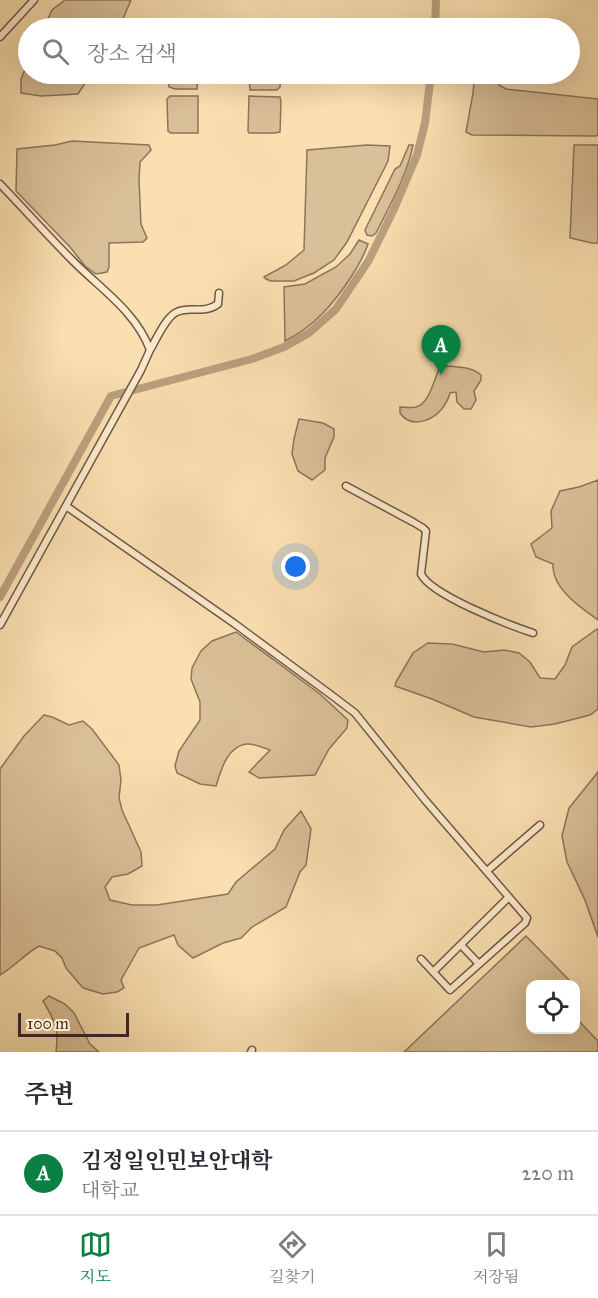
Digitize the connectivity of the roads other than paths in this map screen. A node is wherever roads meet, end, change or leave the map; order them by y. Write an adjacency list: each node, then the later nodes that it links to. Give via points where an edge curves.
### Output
1 (34, 0): 3 (street)
2 (0, 25): 3 (street)
3 (1, 35)
4 (0, 184): 6 (street, via 136,323)
5 (219, 293): 6 (street, via 218,304 211,309 175,313)
6 (150, 350): 8 (street)
7 (346, 486): 10 (street, via 426,531 421,574 430,585)
8 (66, 506): 9 (street); 12 (street, via 355,713)
9 (0, 625)
10 (533, 633)
11 (540, 825): 12 (street)
12 (487, 871): 13 (street)
13 (509, 897): 14 (street); 16 (street, via 527,918 525,923)
14 (461, 945): 16 (street); 17 (street)
15 (421, 959): 17 (street)
16 (479, 964): 17 (street, via 450,990)
17 (433, 972)

